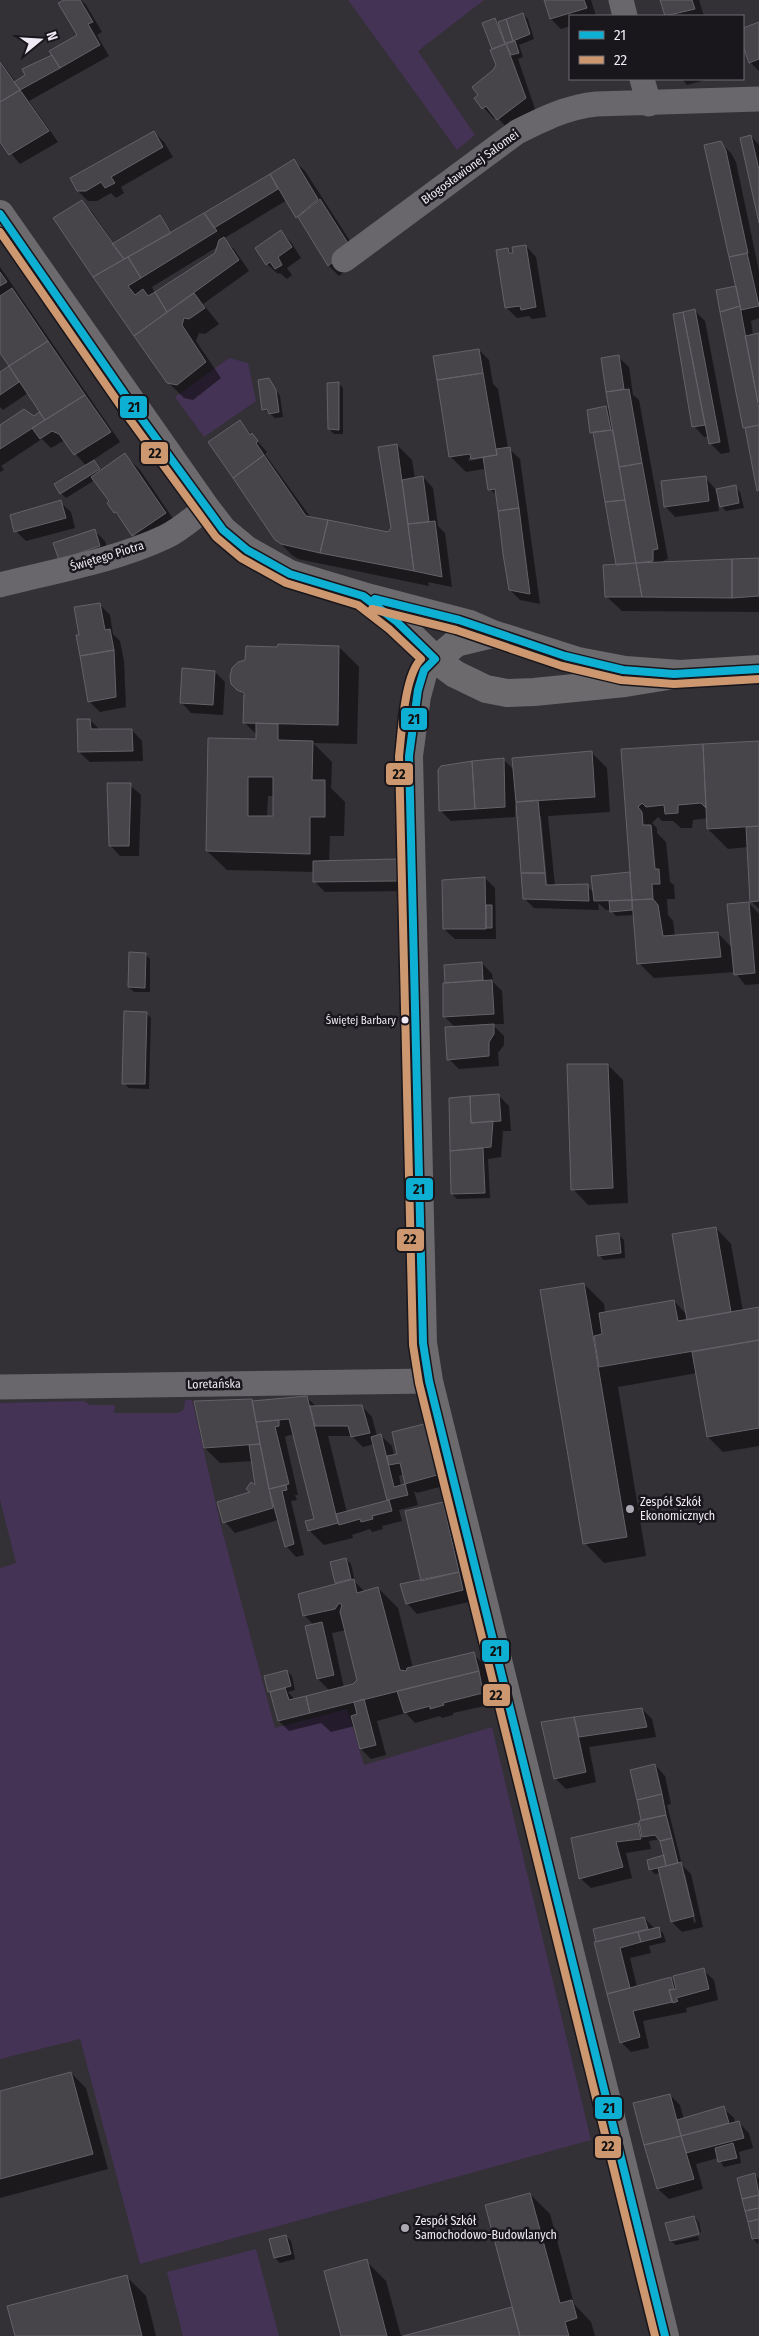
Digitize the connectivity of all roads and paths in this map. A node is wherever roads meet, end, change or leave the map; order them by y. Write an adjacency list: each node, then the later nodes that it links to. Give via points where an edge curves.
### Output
1 (621, 0): 2 (street)
2 (625, 15)
3 (642, 80): 5 (street)
4 (759, 98): 5 (street, Błogosławionej Salomei)
5 (649, 104): 7 (street, Błogosławionej Salomei, via 579,106 517,132)
6 (0, 214): 8 (street)
7 (344, 260)
8 (206, 508): 9 (street, Świętego Piotra, via 181,528 123,553); 10 (street, via 223,530 271,564 290,574)
9 (0, 585)
10 (363, 596): 11 (street, via 470,624); 12 (street, via 396,621)
11 (493, 634): 12 (street, via 456,644); 14 (street, via 578,661 625,670)
12 (435, 659): 14 (street, via 473,684 507,693 625,683); 15 (street, via 424,670 418,690 409,756 423,1343)
13 (759, 669): 14 (street)
14 (680, 674)
15 (428, 1381): 16 (street, Loretańska); 17 (street)
16 (0, 1387)
17 (665, 2336)

